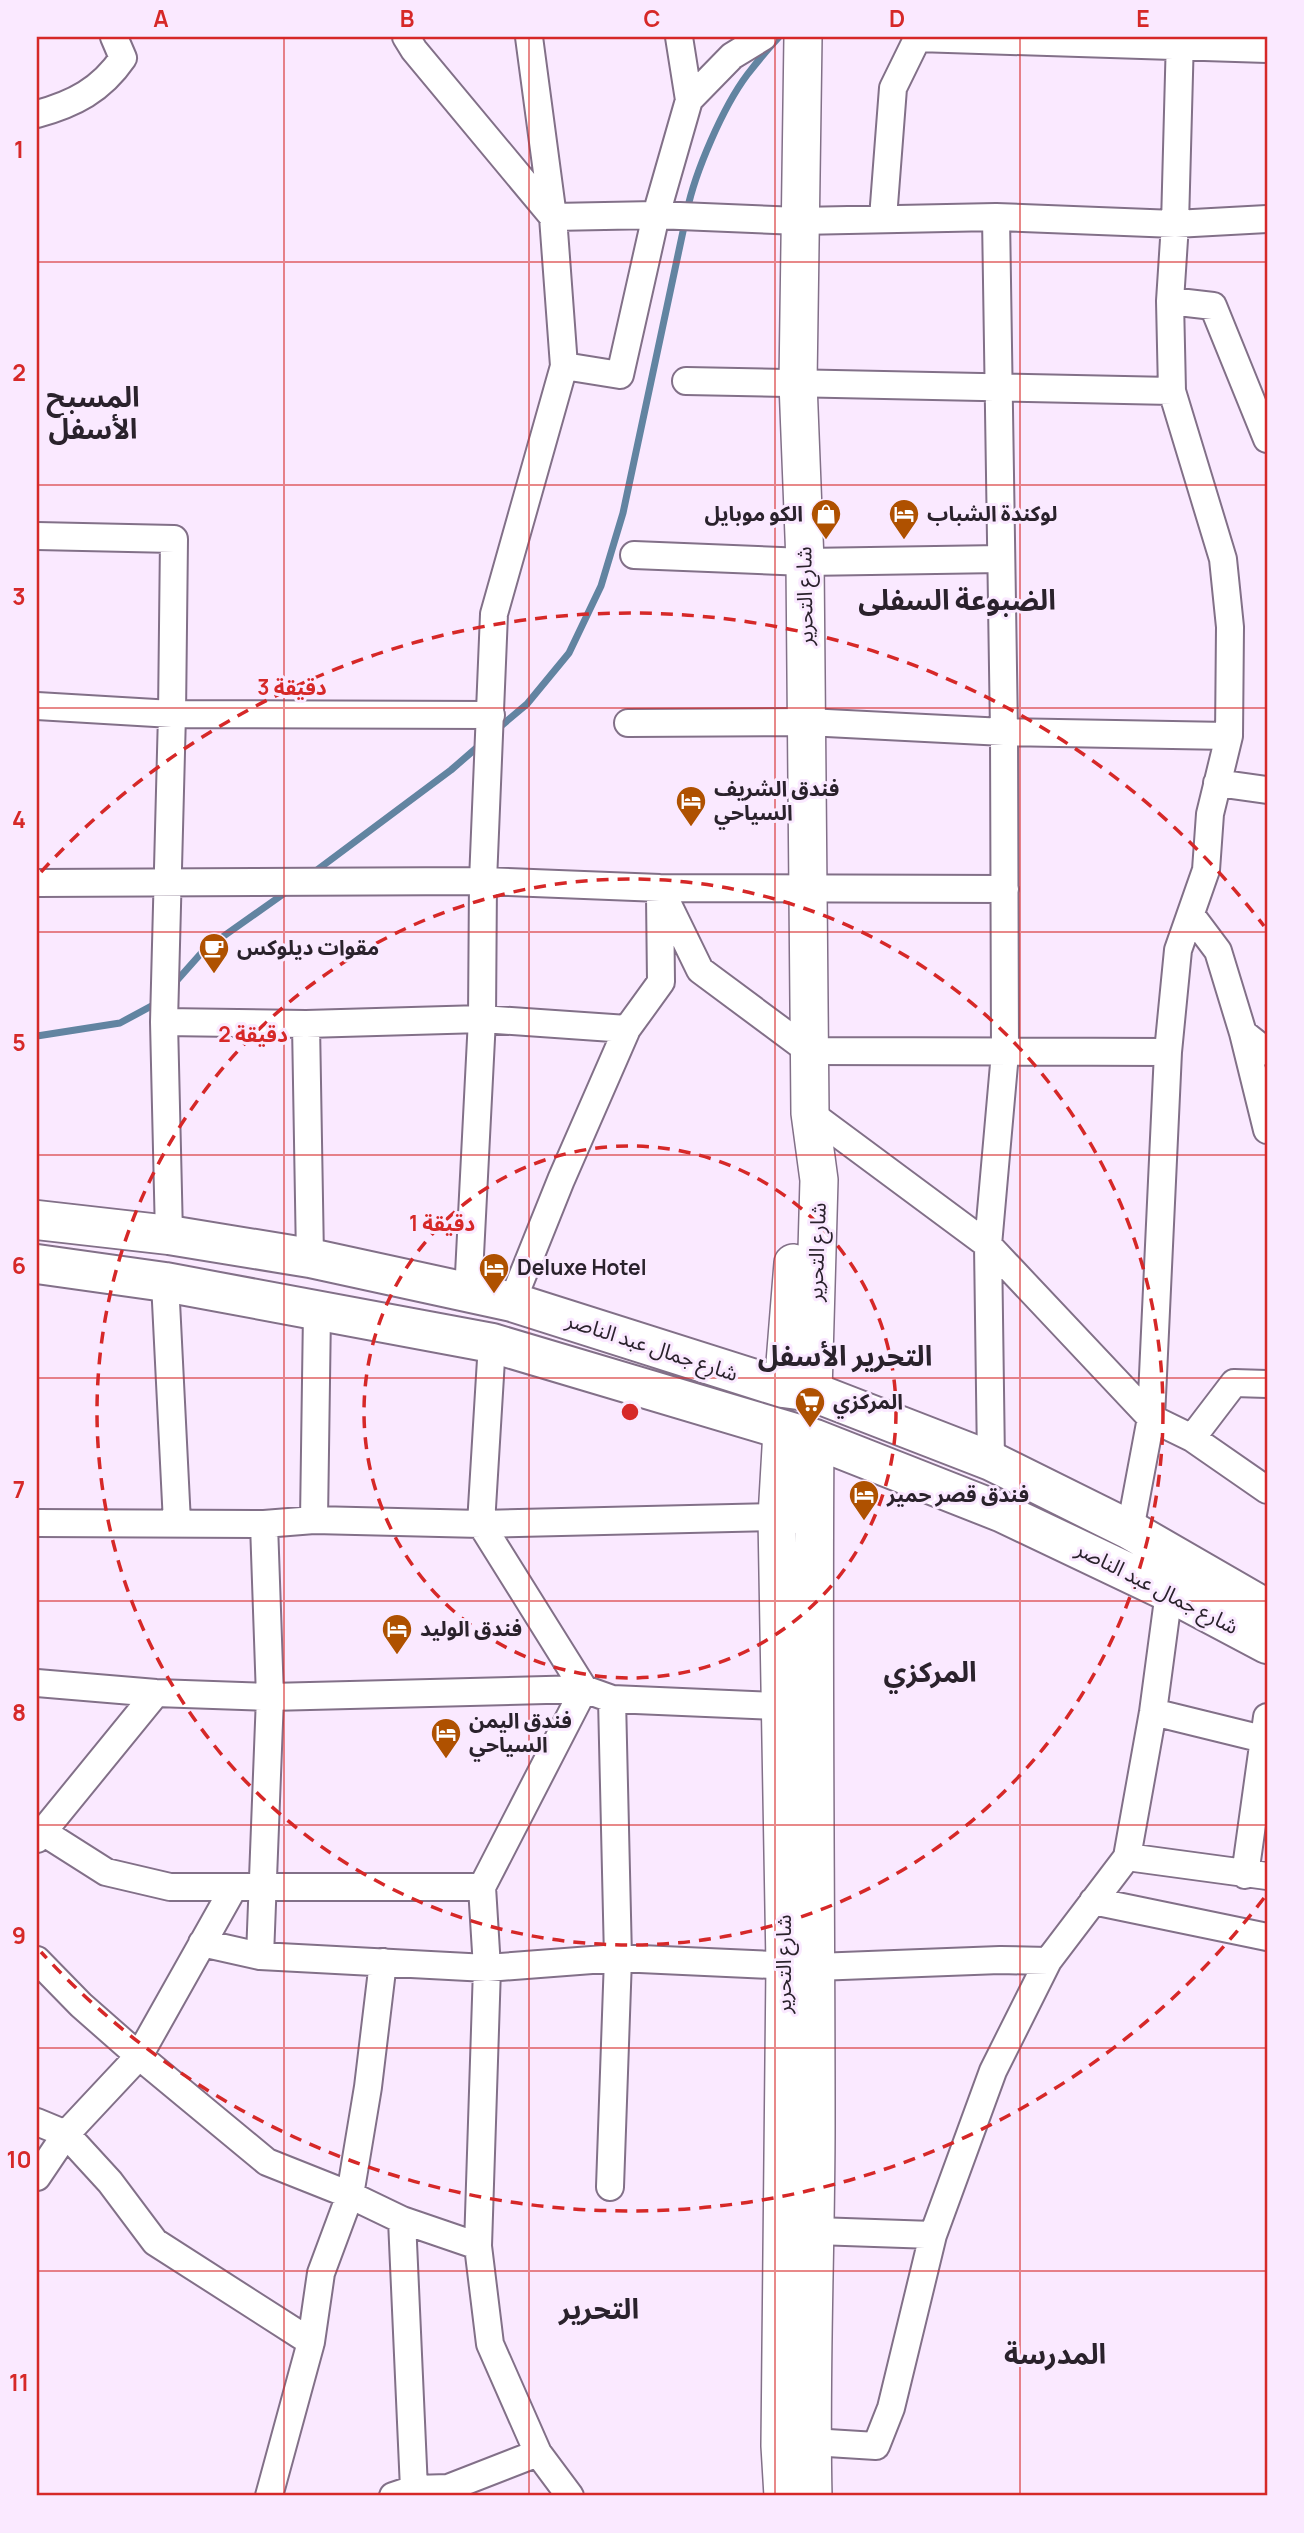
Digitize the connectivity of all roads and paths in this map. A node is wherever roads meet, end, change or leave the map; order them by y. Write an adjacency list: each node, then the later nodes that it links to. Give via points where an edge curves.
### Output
1 (114, 37): 11 (street, via 123,58 108,79 64,107)
2 (406, 37): 13 (street)
3 (529, 37): 13 (street)
4 (679, 37): 10 (street)
5 (763, 37): 10 (street, via 732,55)
6 (803, 37): 17 (main road, شارع التحرير)
7 (918, 37): 8 (street); 15 (street, via 893,88)
8 (1180, 42): 9 (street); 18 (street)
9 (1267, 50)
10 (689, 100): 12 (street)
11 (37, 114)
12 (663, 215): 13 (street); 17 (street); 20 (street, via 620,375)
13 (553, 217): 20 (street)
14 (996, 217): 15 (street); 18 (street); 23 (street)
15 (883, 218): 17 (street)
16 (1267, 219): 18 (street)
17 (799, 220): 22 (main road, شارع التحرير)
18 (1175, 224): 19 (street)
19 (1170, 301): 24 (street); 25 (street, via 1213,306)
20 (564, 366): 32 (street, via 494,614)
21 (685, 382): 22 (street)
22 (798, 383): 23 (street); 29 (main road, شارع التحرير)
23 (998, 387): 24 (street); 28 (street)
24 (1172, 391): 36 (street, via 1223,559 1230,627)
25 (1267, 439)
26 (37, 536): 31 (street, via 174,539)
27 (634, 555): 29 (street)
28 (1001, 559): 29 (street); 35 (street)
29 (805, 562): 33 (main road, شارع التحرير)
30 (37, 706): 31 (street)
31 (172, 713): 32 (street); 40 (street)
32 (491, 715): 39 (street)
33 (807, 722): 34 (street); 35 (street); 42 (main road, شارع التحرير)
34 (628, 723)
35 (1004, 732): 36 (street); 44 (street)
36 (1229, 736): 37 (street)
37 (1217, 783): 38 (street); 45 (street, via 1206,870)
38 (1267, 790)
39 (483, 881): 40 (street); 43 (street); 46 (street)
40 (168, 882): 41 (street); 47 (street)
41 (37, 883)
42 (808, 887): 43 (street); 44 (street); 51 (main road, شارع التحرير)
43 (660, 888): 49 (street, via 661,982); 51 (street, via 700,970)
44 (1005, 889): 54 (street)
45 (1191, 915): 50 (street, via 1217,951); 52 (street, via 1178,950)
46 (482, 1019): 48 (street); 49 (street); 63 (street)
47 (164, 1022): 48 (street); 58 (street)
48 (306, 1024): 60 (street)
49 (627, 1030): 64 (street)
50 (1243, 1033): 53 (street); 56 (street)
51 (809, 1051): 54 (street); 55 (main road, شارع التحرير)
52 (1168, 1052): 54 (street); 69 (street)
53 (1267, 1052)
54 (1005, 1053): 59 (street)
55 (810, 1113): 59 (street); 68 (main road, شارع التحرير, via 820,1180)
56 (1267, 1130)
57 (37, 1220): 58 (main road, شارع جمال عبد الناصر)
58 (169, 1235): 60 (main road, شارع جمال عبد الناصر)
59 (988, 1245): 69 (street); 72 (street)
60 (310, 1258): 63 (main road, شارع جمال عبد الناصر)
61 (37, 1264): 62 (main road, شارع جمال عبد الناصر)
62 (165, 1282): 65 (main road, شارع جمال عبد الناصر); 77 (street)
63 (468, 1294): 64 (main road, شارع جمال عبد الناصر)
64 (512, 1302): 68 (main road, شارع جمال عبد الناصر)
65 (317, 1311): 66 (main road, شارع جمال عبد الناصر); 75 (street)
66 (492, 1343): 70 (main road, شارع جمال عبد الناصر); 79 (street)
67 (1267, 1384): 71 (street, via 1234,1383)
68 (798, 1390): 72 (main road, شارع جمال عبد الناصر)
69 (1151, 1418): 71 (street); 81 (street)
70 (798, 1435): 74 (main road, شارع التحرير); 80 (main road, شارع التحرير); 82 (main road, شارع جمال عبد الناصر, via 1003,1513)
71 (1192, 1438): 73 (street)
72 (991, 1461): 81 (main road, شارع جمال عبد الناصر)
73 (1267, 1490)
74 (777, 1517): 79 (street); 80 (street); 90 (main road, شارع التحرير)
75 (314, 1520): 78 (street); 79 (street)
76 (37, 1523): 77 (street)
77 (177, 1523): 78 (street)
78 (264, 1524): 88 (street)
79 (481, 1524): 86 (street)
80 (814, 1524): 90 (main road, شارع التحرير)
81 (1130, 1530): 83 (main road, شارع جمال عبد الناصر)
82 (1169, 1592): 84 (main road, شارع جمال عبد الناصر); 91 (street)
83 (1267, 1609)
84 (1267, 1644)
85 (37, 1683): 87 (street)
86 (584, 1689): 88 (street); 89 (street); 98 (street)
87 (156, 1693): 88 (street); 93 (street)
88 (270, 1697): 97 (street)
89 (612, 1699): 90 (street); 103 (street)
90 (797, 1707): 107 (main road, شارع التحرير)
91 (1153, 1713): 92 (street); 94 (street)
92 (1266, 1732): 95 (street)
93 (40, 1835): 96 (street, via 106,1872 170,1887)
94 (1127, 1857): 95 (street); 99 (street)
95 (1256, 1875)
96 (234, 1887): 97 (street); 101 (street)
97 (262, 1887): 98 (street); 102 (street)
98 (482, 1887): 108 (street)
99 (1093, 1901): 100 (street); 105 (street)
100 (1267, 1937)
101 (202, 1943): 102 (street); 109 (street)
102 (260, 1956): 106 (street)
103 (618, 1958): 107 (street); 108 (street); 113 (street)
104 (37, 1960): 109 (street)
105 (1048, 1961): 107 (street); 117 (street, via 993,2071)
106 (383, 1962): 108 (street); 114 (street)
107 (800, 1966): 116 (main road, شارع التحرير); 120 (main road, شارع التحرير)
108 (487, 1968): 118 (street)
109 (139, 2056): 111 (street); 114 (street, via 267,2162)
110 (37, 2122): 111 (street)
111 (66, 2134): 112 (street); 119 (street, via 155,2242)
112 (37, 2177)
113 (610, 2187)
114 (350, 2195): 115 (street); 119 (street, via 321,2273)
115 (402, 2220): 118 (street); 122 (street)
116 (816, 2231): 117 (street); 120 (main road, شارع التحرير)
117 (933, 2235): 120 (street, via 891,2408 876,2446)
118 (478, 2246): 121 (street, via 490,2344)
119 (311, 2342): 123 (street)
120 (796, 2444): 125 (main road, شارع التحرير); 126 (main road, شارع التحرير)
121 (538, 2453): 122 (street, via 449,2488); 124 (street)
122 (404, 2493)
123 (269, 2496)
124 (570, 2496)
125 (783, 2496)
126 (813, 2496)

